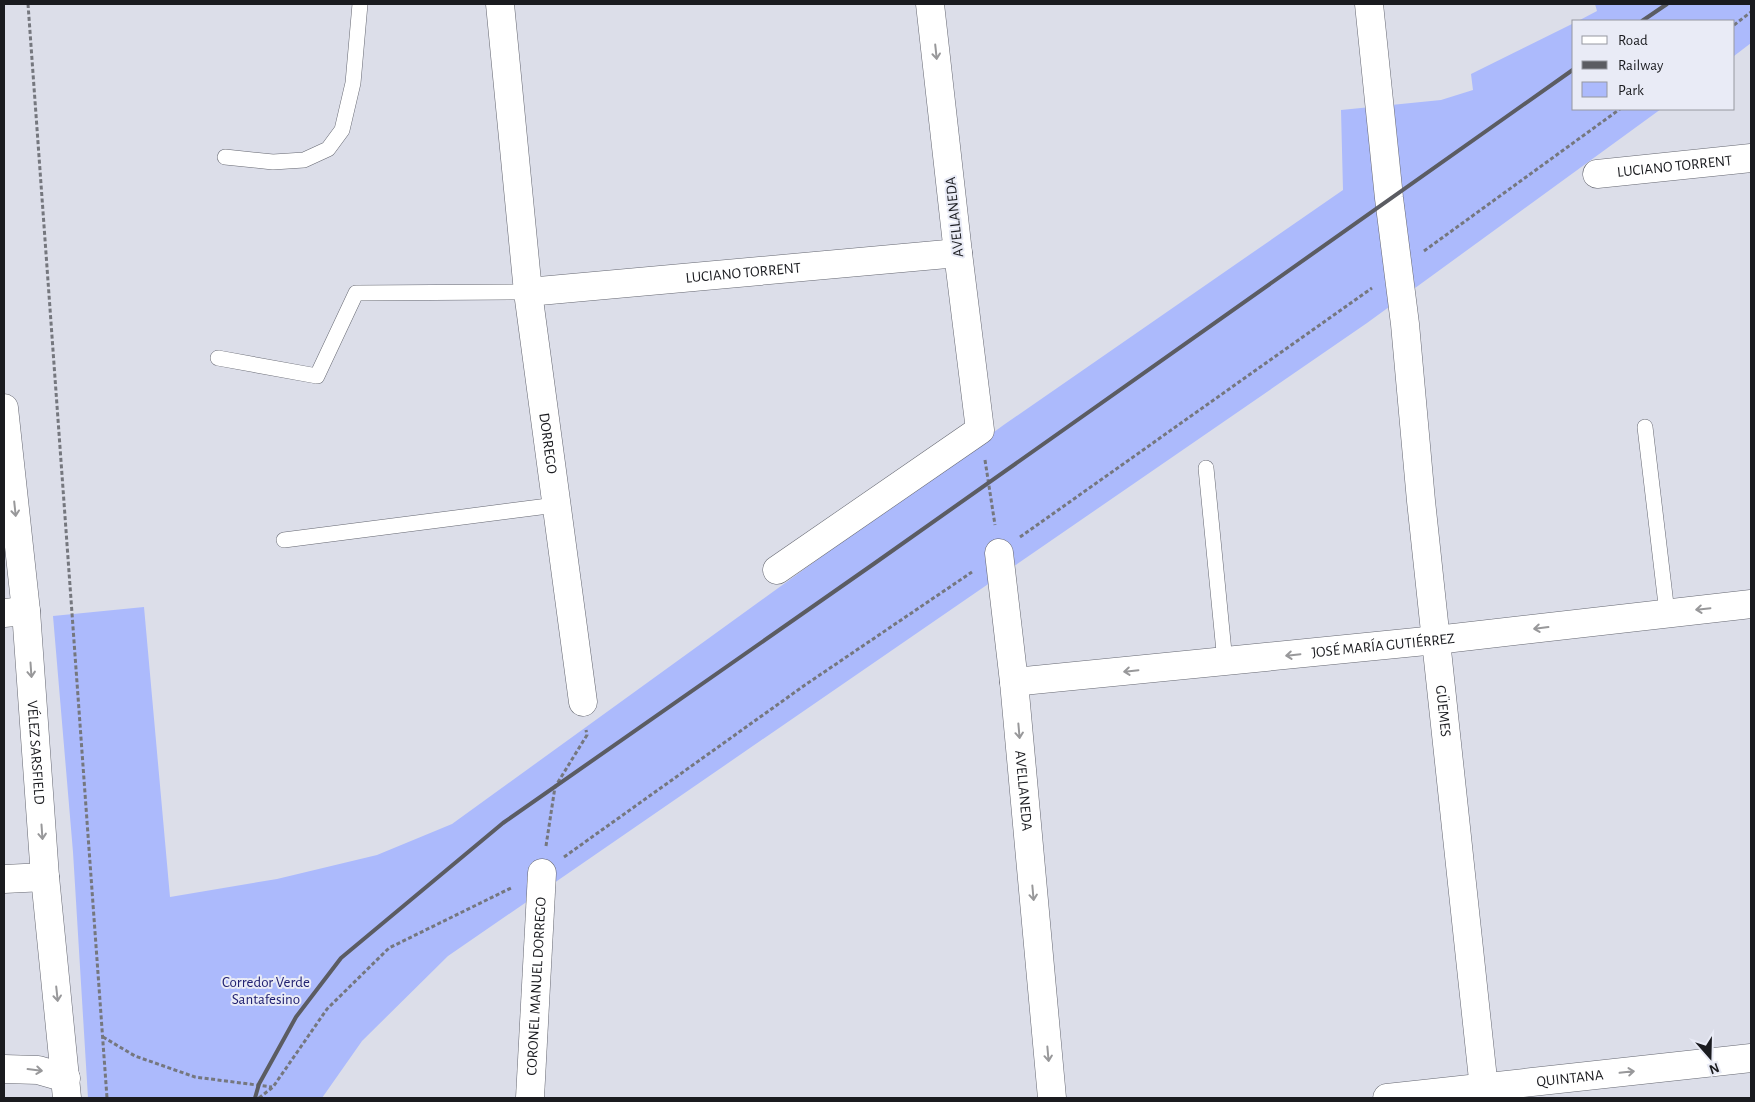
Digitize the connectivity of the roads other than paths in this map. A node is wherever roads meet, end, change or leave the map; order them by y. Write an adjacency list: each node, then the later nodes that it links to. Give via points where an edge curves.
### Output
1 (360, 4): 5 (lane, via 353,83 342,130 328,149 304,160 273,162)
2 (500, 4): 9 (street, DORREGO)
3 (930, 4): 8 (street, AVELLANEDA, one-way to 8)
4 (1370, 4): 21 (street, GÜEMES)
5 (224, 157)
6 (1751, 158): 7 (street, LUCIANO TORRENT)
7 (1598, 174)
8 (958, 253): 9 (street, LUCIANO TORRENT); 17 (street, AVELLANEDA, via 980,430)
9 (528, 292): 10 (lane, via 356,293 317,376); 14 (street, DORREGO)
10 (218, 358)
11 (4, 408): 19 (street, VÉLEZ SARSFIELD, one-way to 19)
12 (1645, 427): 20 (lane)
13 (1206, 468): 22 (lane)
14 (556, 505): 15 (lane); 24 (street, DORREGO)
15 (284, 540)
16 (999, 553): 23 (street, AVELLANEDA)
17 (777, 570)
18 (1751, 604): 20 (street, JOSÉ MARÍA GUTIÉRREZ, one-way to 20)
19 (15, 612): 26 (street, VÉLEZ SARSFIELD, one-way to 26)
20 (1667, 613): 21 (street, JOSÉ MARÍA GUTIÉRREZ, one-way to 21)
21 (1436, 640): 22 (street, JOSÉ MARÍA GUTIÉRREZ, one-way to 22); 31 (street, GÜEMES)
22 (1225, 662): 23 (street, JOSÉ MARÍA GUTIÉRREZ, one-way to 23)
23 (1014, 682): 33 (street, AVELLANEDA, one-way to 33)
24 (584, 702)
25 (542, 873): 32 (street, CORONEL MANUEL DORREGO)
26 (45, 877): 27 (street); 30 (street, VÉLEZ SARSFIELD, one-way to 30)
27 (4, 879)
28 (1751, 1058): 31 (street, QUINTANA, one-way to 28)
29 (4, 1069): 30 (street, one-way to 30, via 38,1070)
30 (66, 1088)
31 (1484, 1092): 34 (street, QUINTANA)
32 (530, 1098)
33 (1052, 1098)
34 (1387, 1098)

